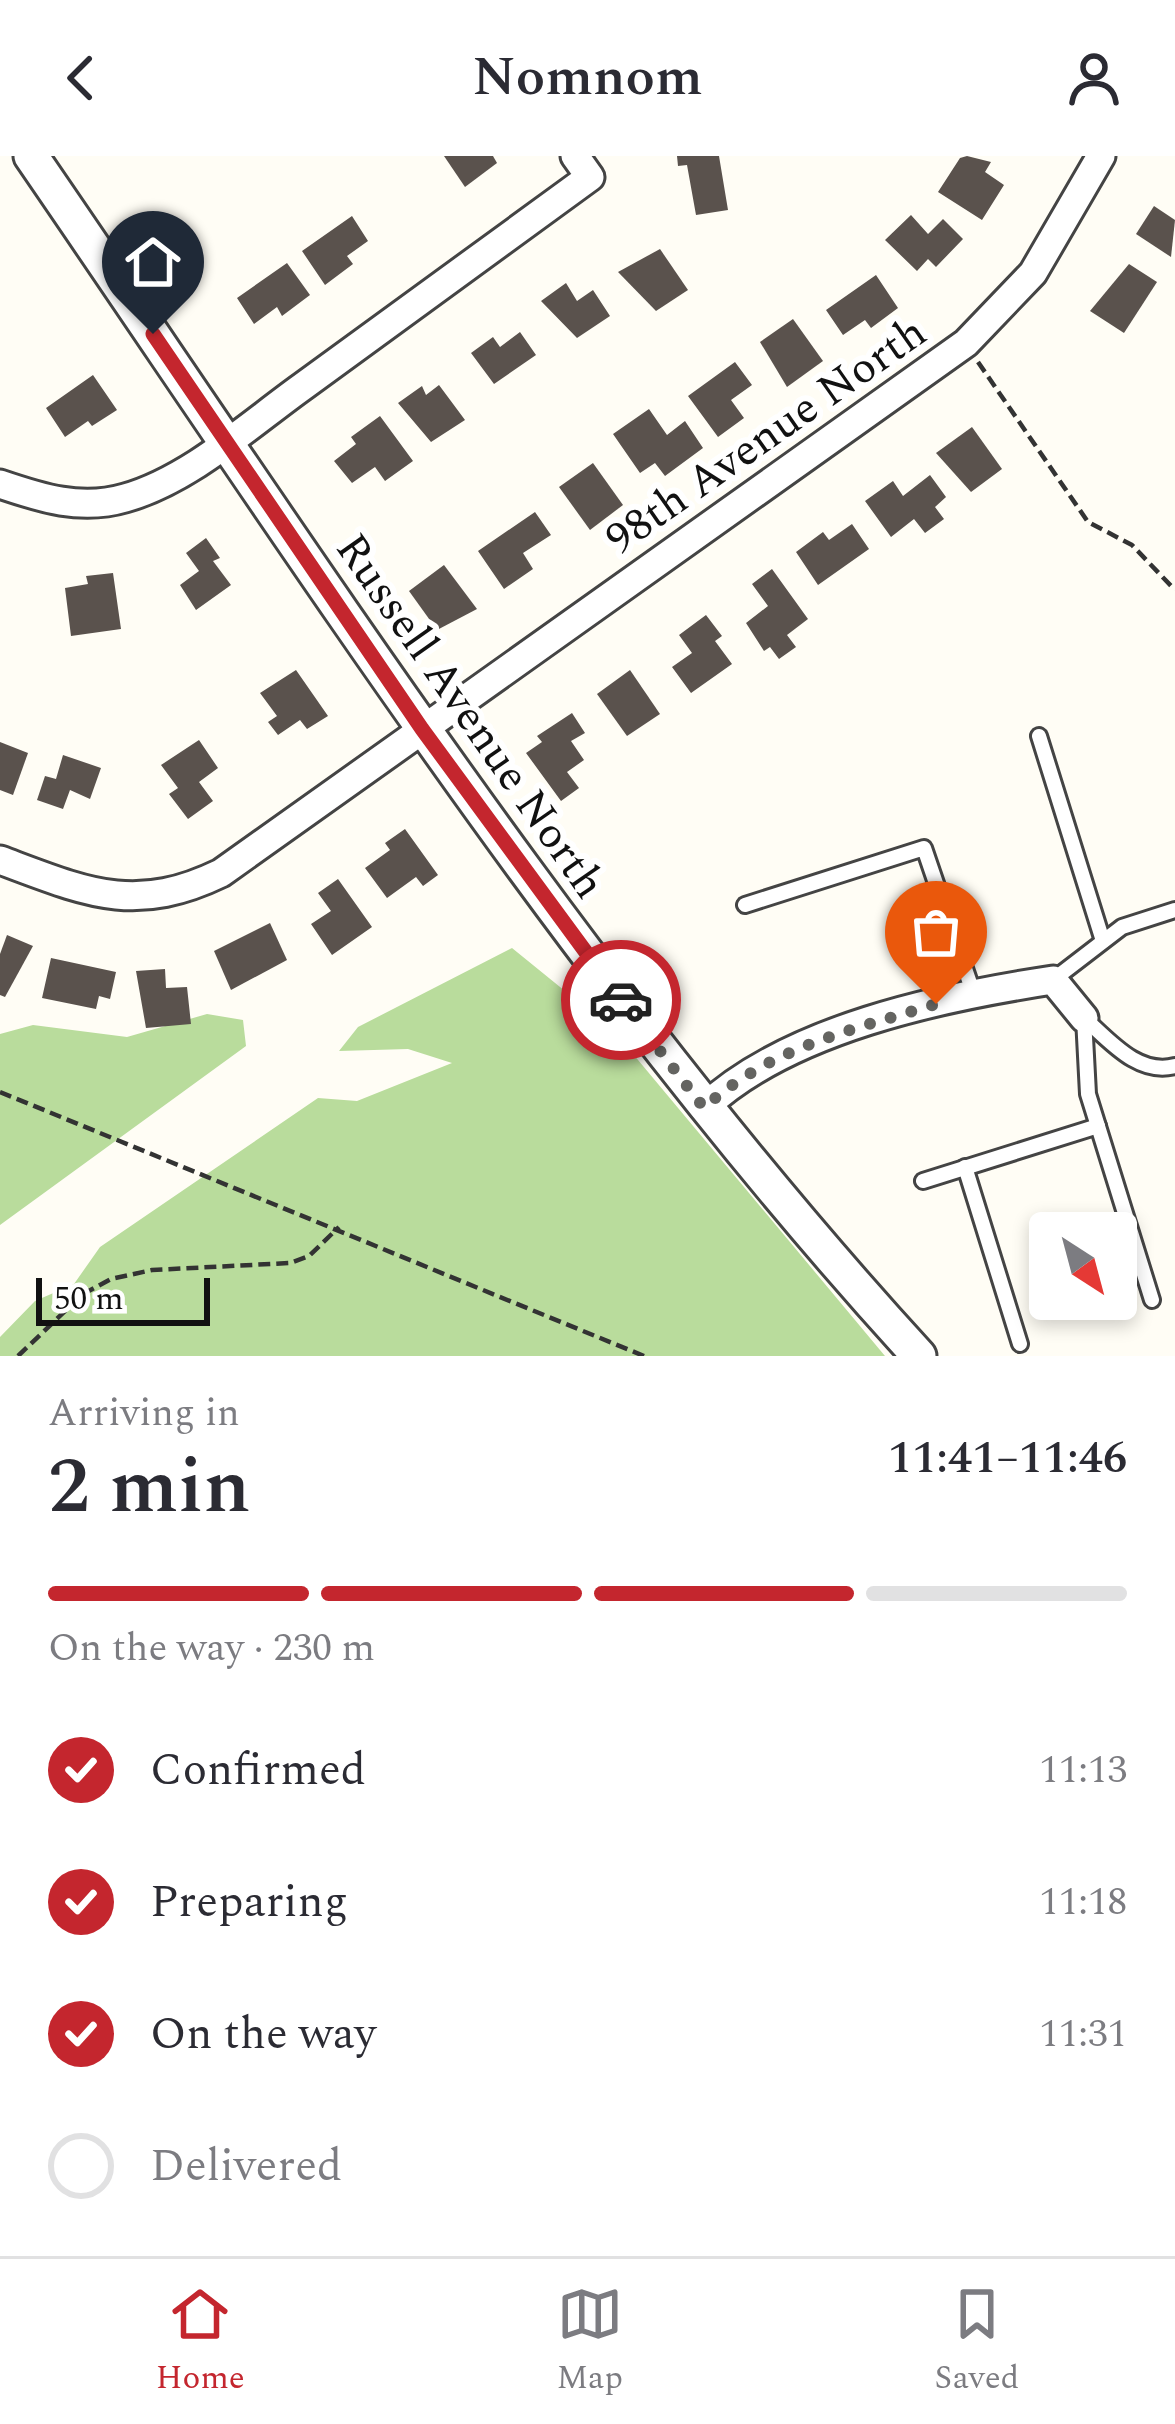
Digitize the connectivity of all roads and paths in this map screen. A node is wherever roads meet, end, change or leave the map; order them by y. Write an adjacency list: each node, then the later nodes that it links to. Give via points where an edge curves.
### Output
1 (31, 156): 5 (street, Russell Avenue North)
2 (575, 156): 5 (street, via 590,177)
3 (1096, 158): 4 (street, 98th Avenue North, via 1033,273)
4 (966, 343): 7 (path, via 1076,508 1132,545); 8 (street, 98th Avenue North)
5 (227, 442): 6 (street, via 126,498 53,501); 8 (street, Russell Avenue North)
6 (0, 484)
7 (1175, 590)
8 (422, 729): 10 (street, 98th Avenue North, via 221,873 180,893 107,896); 19 (street, Russell Avenue North)
9 (1039, 736): 13 (lane)
10 (0, 860)
11 (745, 905): 15 (lane, via 924,848)
12 (1175, 910): 13 (lane)
13 (1103, 940): 14 (lane)
14 (1053, 980): 15 (street); 16 (street)
15 (973, 992): 19 (street, via 789,1050)
16 (1084, 1018): 17 (lane, via 1127,1058); 20 (lane)
17 (1175, 1066)
18 (0, 1092): 23 (path)
19 (704, 1108): 28 (street, Russell Avenue North)
20 (1098, 1126): 21 (lane); 24 (lane)
21 (965, 1167): 22 (lane); 25 (lane)
22 (922, 1180)
23 (339, 1227): 26 (path, via 290,1263 111,1279 83,1294); 27 (path)
24 (1152, 1300)
25 (1020, 1345)
26 (18, 1356)
27 (644, 1356)
28 (919, 1356)

